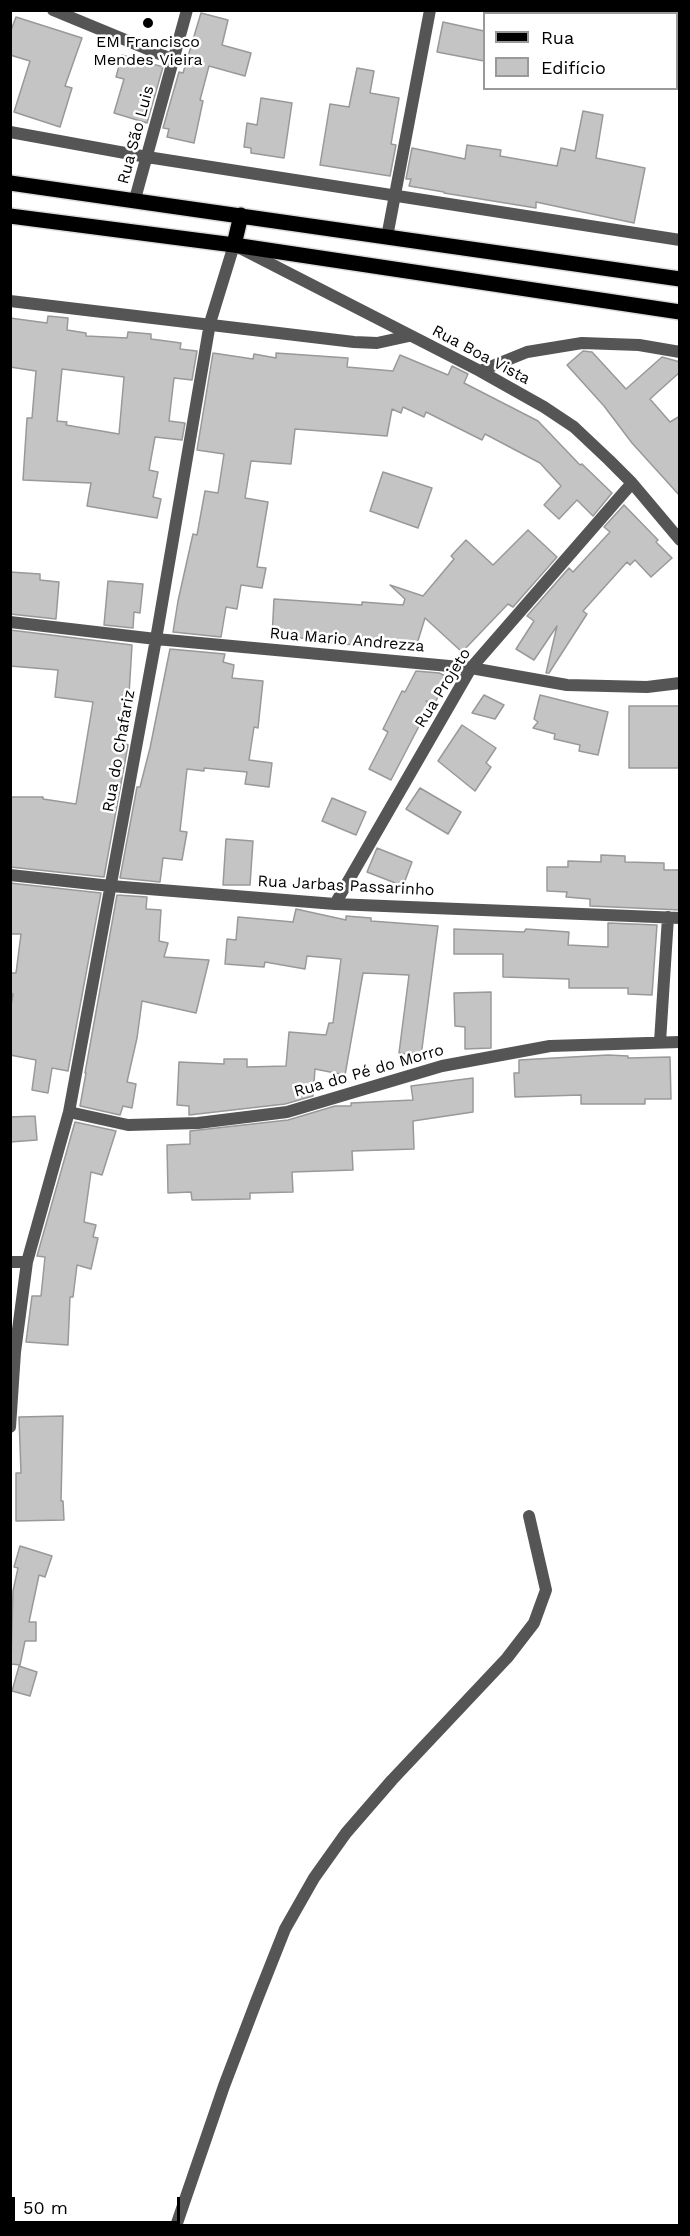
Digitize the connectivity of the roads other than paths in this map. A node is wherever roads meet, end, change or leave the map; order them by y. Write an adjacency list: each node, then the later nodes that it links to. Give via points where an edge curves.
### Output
1 (53, 10): 4 (street)
2 (187, 10): 4 (street, Rua São Luis)
3 (430, 10): 8 (street)
4 (174, 60): 6 (street, Rua São Luis)
5 (10, 132): 6 (street)
6 (147, 157): 8 (street); 9 (street, Rua São Luis)
7 (10, 183): 9 (main road)
8 (393, 195): 12 (street); 13 (street)
9 (135, 199): 10 (main road)
10 (241, 215): 12 (main road); 14 (main road)
11 (10, 216): 14 (main road)
12 (387, 237): 15 (main road)
13 (680, 240)
14 (234, 245): 17 (main road); 18 (street, Rua do Chafariz); 19 (street, Rua Boa Vista)
15 (680, 279)
16 (10, 301): 18 (street)
17 (680, 312)
18 (210, 323): 19 (street, via 354,342 377,343); 25 (street, Rua do Chafariz)
19 (409, 336): 21 (street, Rua Boa Vista)
20 (680, 352): 21 (street, via 639,345 582,343 527,352)
21 (480, 371): 22 (street, Rua Boa Vista, via 574,428)
22 (632, 483): 23 (street, Rua Boa Vista); 26 (street, Rua Projeto)
23 (680, 540)
24 (10, 622): 25 (street, Rua Mario Andrezza)
25 (156, 639): 26 (street, Rua Mario Andrezza); 29 (street, Rua do Chafariz)
26 (471, 668): 27 (street, Rua Mario Andrezza, via 567,685 647,687); 30 (street, Rua Projeto)
27 (680, 683)
28 (10, 875): 29 (street, Rua Jarbas Passarinho)
29 (111, 886): 30 (street, Rua Jarbas Passarinho); 34 (street, Rua do Chafariz)
30 (335, 904): 31 (street, Rua Jarbas Passarinho)
31 (674, 918): 32 (street)
32 (660, 1042): 33 (street, Rua do Pé do Morro); 34 (street, Rua do Pé do Morro, via 550,1046 442,1066 286,1112 198,1123 128,1125)
33 (680, 1042)
34 (69, 1112): 36 (street, Rua do Chafariz)
35 (10, 1262): 36 (street)
36 (27, 1262): 37 (street, Rua do Chafariz)
37 (10, 1426)
38 (528, 1516): 39 (street, via 546,1590 534,1623 507,1658 345,1833 314,1878 285,1929 264,1981)
39 (176, 2226)

